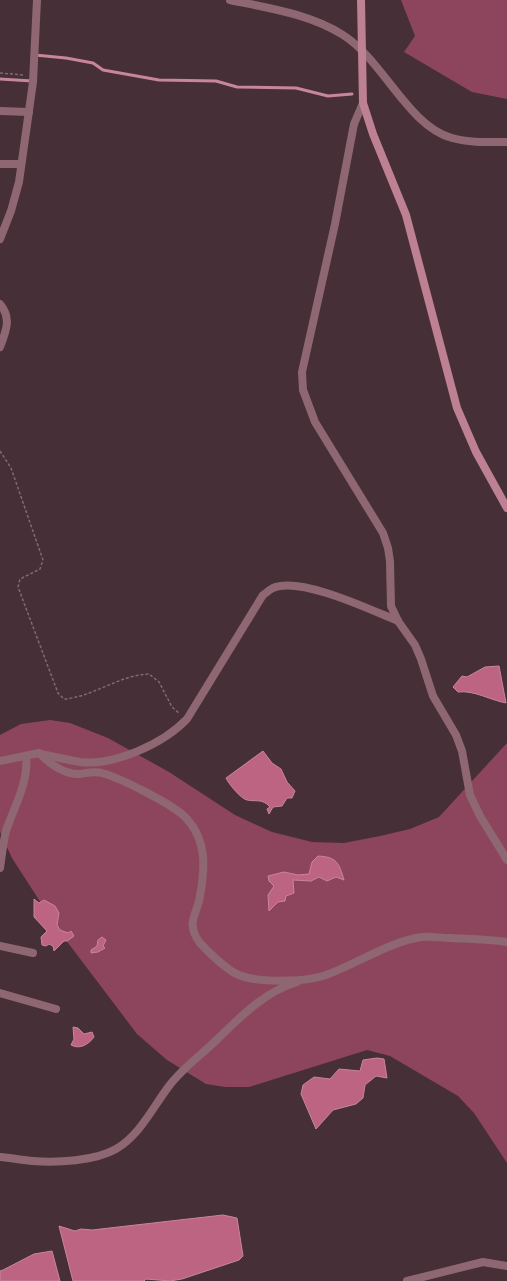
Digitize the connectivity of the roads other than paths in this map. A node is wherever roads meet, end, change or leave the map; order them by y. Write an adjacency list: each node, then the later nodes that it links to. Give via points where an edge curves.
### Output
1 (37, 0): 7 (street, via 34,76)
2 (230, 0): 4 (street, via 288,12 320,23 343,34)
3 (361, 0): 4 (street)
4 (362, 49): 5 (street); 8 (street, via 421,120 438,133 475,142)
5 (362, 103): 16 (street, via 406,215 457,408 476,452); 17 (street, via 354,124 302,372 303,390 315,422 383,533 390,561 391,606)
6 (0, 111): 7 (street)
7 (29, 112): 10 (street)
8 (507, 142)
9 (0, 164): 10 (street)
10 (21, 164): 11 (street, via 12,211)
11 (3, 224): 12 (street)
12 (0, 239)
13 (0, 304): 14 (street, via 6,311 8,323)
14 (2, 336): 15 (street)
15 (0, 347)
16 (507, 508)
17 (398, 621): 18 (street, via 325,592 290,586 273,588 263,595 187,720 159,741 134,753 81,762); 21 (street, via 415,645 433,696 456,735 462,751 470,795)
18 (39, 753): 19 (street); 26 (street, via 53,766 74,774 100,772 126,782 160,800 186,818 200,836 204,858 200,898 192,916 194,931 200,942 237,975 250,979)
19 (26, 756): 20 (street); 22 (street, via 27,768 6,831)
20 (0, 761)
21 (507, 860)
22 (0, 865)
23 (507, 942): 26 (street, via 423,937 396,944 323,976)
24 (0, 946): 25 (street)
25 (33, 953)
26 (305, 980): 29 (street, via 283,986 260,1000 175,1080 131,1137 116,1149 90,1157 58,1162)
27 (0, 993): 28 (street)
28 (56, 1009)
29 (0, 1157)
30 (507, 1266): 31 (street, via 483,1262)
31 (407, 1281)

